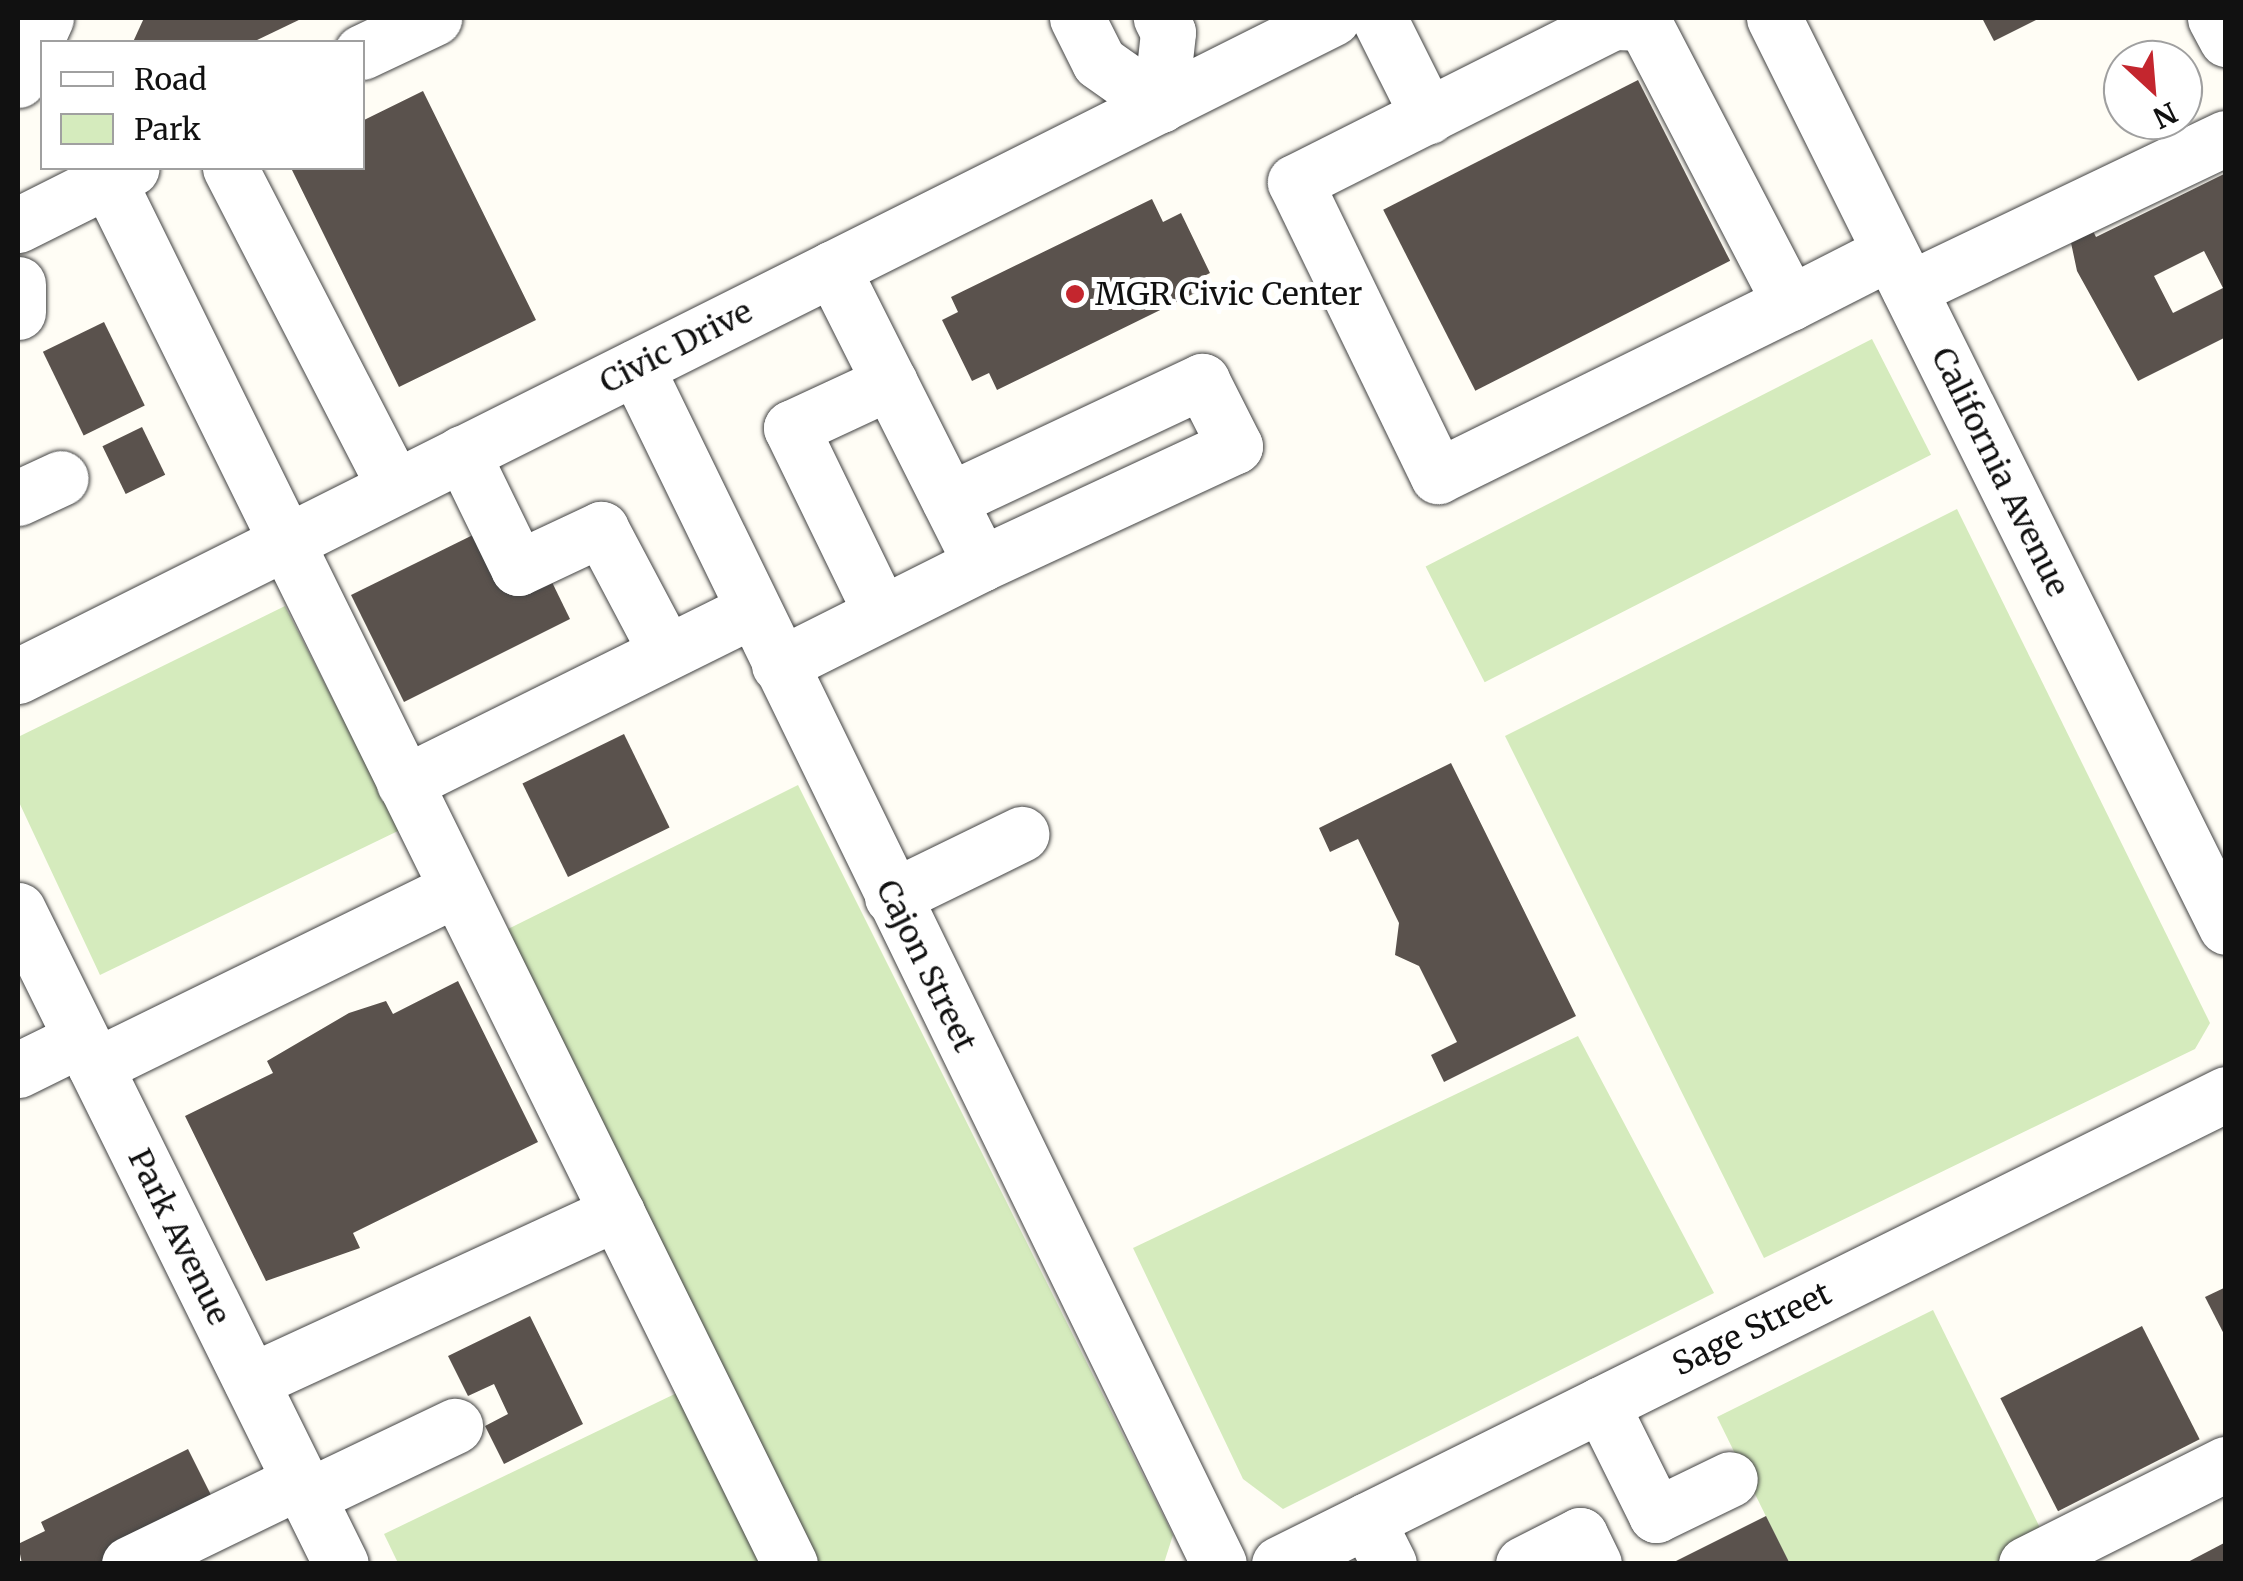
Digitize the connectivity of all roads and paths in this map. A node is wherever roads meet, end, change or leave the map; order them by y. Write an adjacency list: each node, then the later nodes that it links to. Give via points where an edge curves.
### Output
1 (46, 18): 11 (street)
2 (434, 18): 10 (street)
3 (1077, 18): 12 (street, via 1099,62)
4 (1161, 18): 12 (street, via 1168,32)
5 (1334, 18): 12 (street, Civic Drive)
6 (1379, 18): 13 (street)
7 (1774, 18): 19 (street, California Avenue)
8 (2215, 18): 9 (street)
9 (2226, 38)
10 (365, 51)
11 (18, 80)
12 (1160, 104): 18 (street, Civic Drive)
13 (1428, 116): 21 (street, via 1613,22 1644,23); 21 (street, via 1295,182 1438,476)
14 (2226, 138): 19 (street)
15 (231, 170): 26 (street)
16 (120, 174): 17 (street); 28 (street)
17 (18, 225)
18 (832, 268): 23 (street, Civic Drive); 24 (street)
19 (1900, 270): 21 (street); 40 (street, California Avenue)
20 (18, 284): 22 (street)
21 (1790, 303)
22 (18, 312)
23 (636, 366): 25 (street, Civic Drive); 30 (street, Cajon Street)
24 (890, 382): 27 (street); 31 (street, via 791,428)
25 (462, 453): 26 (street, Civic Drive); 32 (street, via 518,568 601,529)
26 (395, 487): 28 (street, Civic Drive)
27 (949, 500): 29 (street); 29 (street, via 1202,380 1235,446)
28 (285, 542): 34 (street, Civic Drive); 35 (street)
29 (982, 564): 31 (street)
30 (752, 610): 32 (street); 33 (street, Cajon Street)
31 (882, 613): 33 (street)
32 (666, 652): 35 (street)
33 (779, 665): 38 (street, Cajon Street)
34 (18, 676)
35 (404, 783): 37 (street)
36 (1021, 834): 38 (street)
37 (456, 889): 41 (street); 44 (street)
38 (892, 898): 55 (street, Cajon Street)
39 (18, 910): 41 (street, Park Avenue)
40 (2226, 928)
41 (88, 1053): 42 (street); 45 (street, Park Avenue)
42 (18, 1070)
43 (2226, 1094): 46 (street, Sage Street)
44 (617, 1213): 45 (street); 54 (street)
45 (251, 1381): 50 (street, Park Avenue)
46 (1601, 1404): 49 (street, via 1656,1515); 51 (street, Sage Street)
47 (455, 1426): 50 (street)
48 (2226, 1464): 59 (street)
49 (1730, 1479)
50 (304, 1488): 52 (street); 53 (street, Park Avenue)
51 (1378, 1542): 56 (street, Sage Street)
52 (128, 1564)
53 (341, 1564)
54 (790, 1564)
55 (1219, 1564)
56 (1279, 1564)
57 (1523, 1564): 58 (street, via 1580,1535)
58 (1594, 1564)
59 (2026, 1564)

